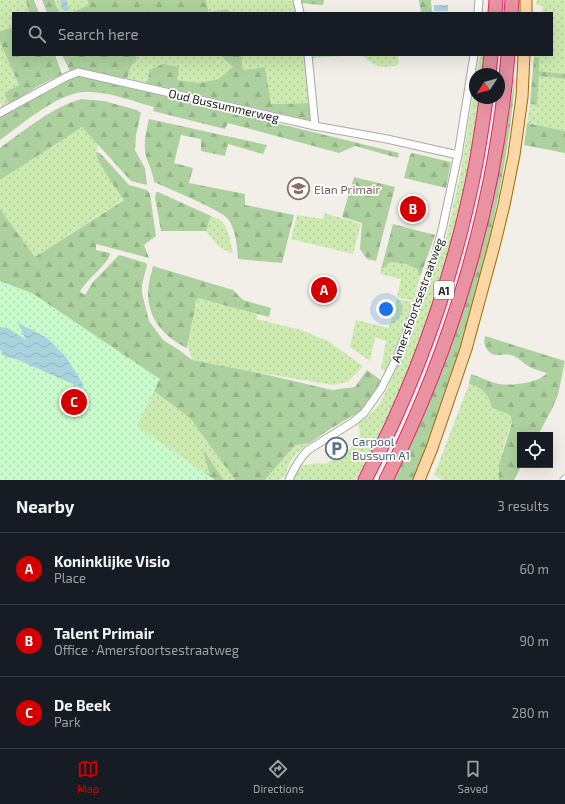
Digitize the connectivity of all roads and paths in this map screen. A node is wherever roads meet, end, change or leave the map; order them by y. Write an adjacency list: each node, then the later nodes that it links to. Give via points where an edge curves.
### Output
1 (297, 0): 6 (street)
2 (479, 0): 7 (street)
3 (496, 0): 8 (highway)
4 (512, 0): 9 (highway)
5 (526, 0): 10 (main road)
6 (300, 12)
7 (478, 12)
8 (495, 12)
9 (511, 12)
10 (526, 12)
11 (308, 56): 19 (street)
12 (474, 56): 20 (street, Amersfoortsestraatweg)
13 (491, 56): 16 (highway)
14 (508, 56): 23 (highway, A1, via 493,170 459,300 417,413)
15 (524, 56): 24 (main road, via 522,97 514,155 494,246 466,349)
16 (490, 68)
17 (485, 104): 22 (highway, A1, via 469,196 443,295 402,404)
18 (0, 113): 19 (street, Oud Bussummerweg, via 66,76 78,72)
19 (315, 126): 20 (street, Oud Bussummerweg)
20 (458, 155): 21 (street, Amersfoortsestraatweg, via 434,260 397,357 381,389 364,413 308,450 295,466)
21 (289, 480)
22 (365, 480)
23 (386, 480)
24 (419, 480)

